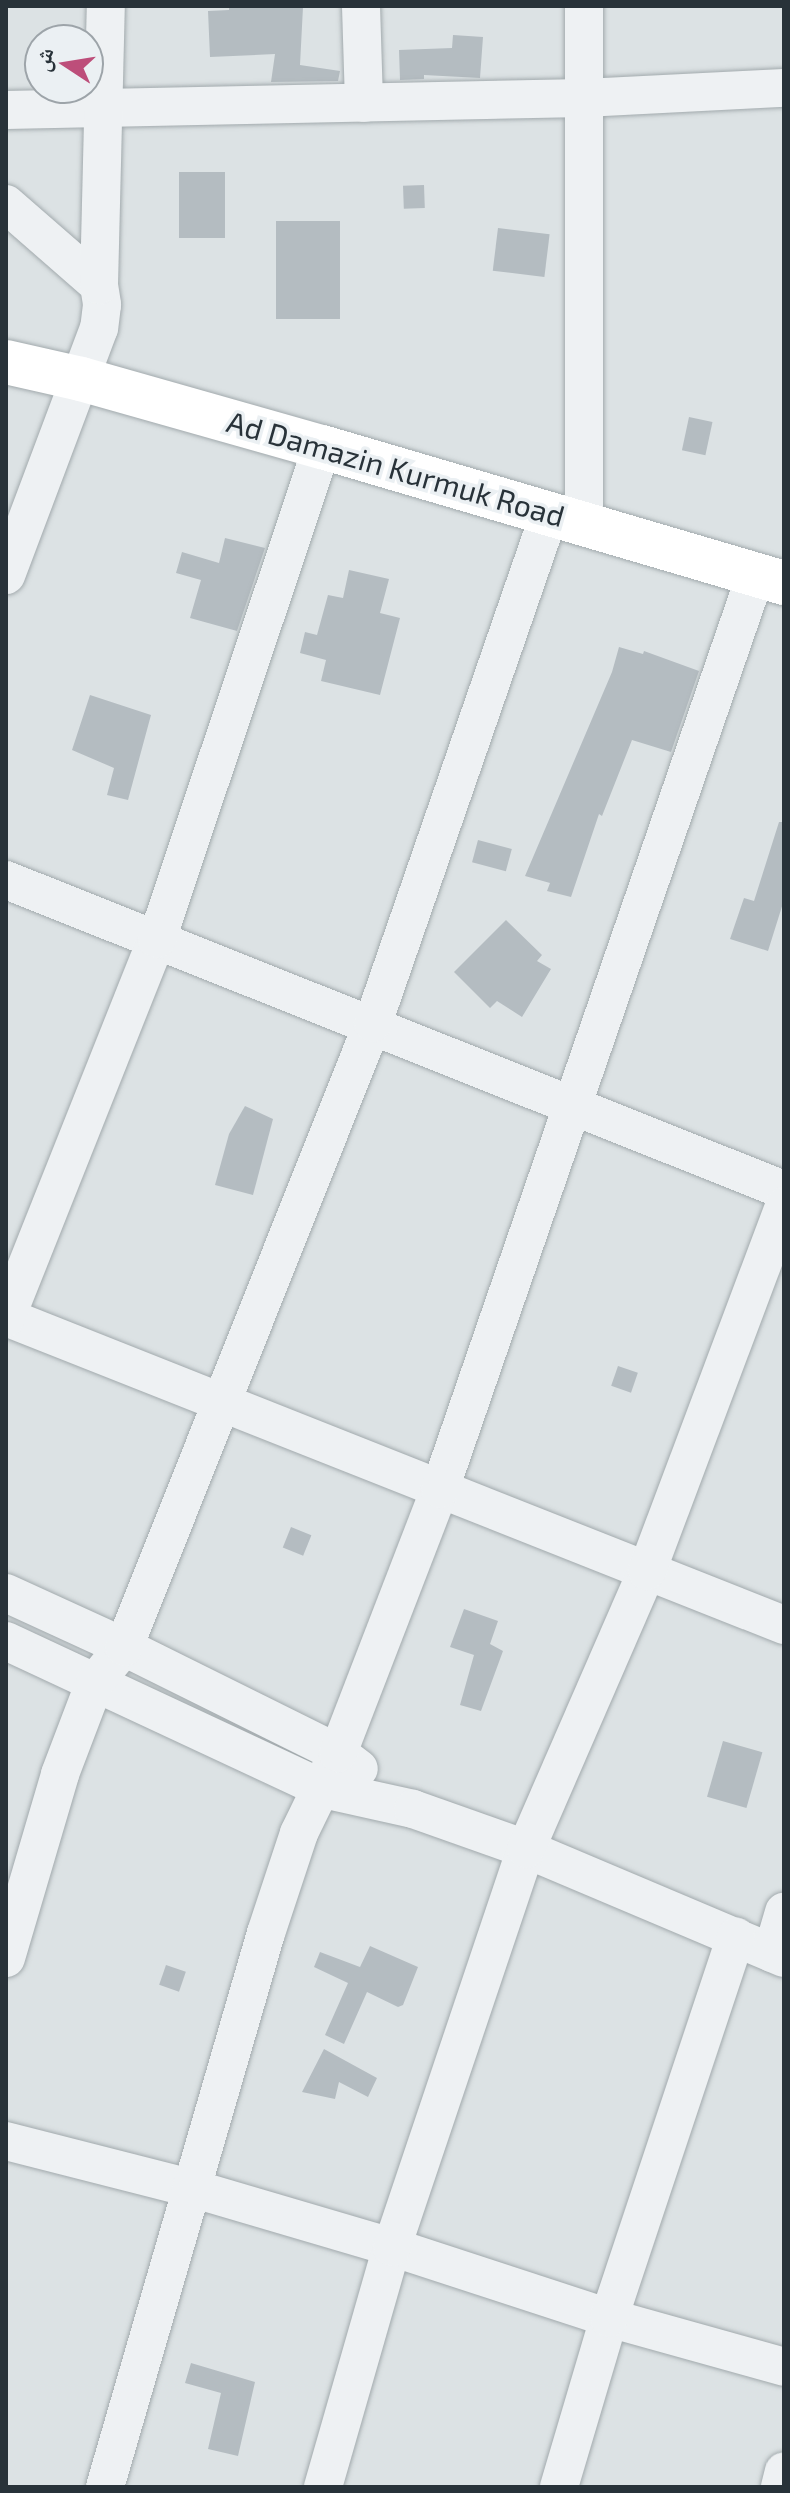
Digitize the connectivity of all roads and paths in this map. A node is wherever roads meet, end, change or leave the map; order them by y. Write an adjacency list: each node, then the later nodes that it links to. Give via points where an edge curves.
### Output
1 (106, 6): 7 (street)
2 (361, 6): 6 (street)
3 (584, 6): 5 (street)
4 (784, 88): 5 (street)
5 (584, 98): 6 (street); 14 (street)
6 (364, 103): 7 (street)
7 (103, 106): 8 (street); 10 (street)
8 (6, 110)
9 (6, 204): 10 (street)
10 (99, 285): 12 (street, via 99,328)
11 (6, 362): 12 (highway, Ad Damazin Kurmuk Road)
12 (81, 379): 13 (highway, Ad Damazin Kurmuk Road); 15 (street)
13 (322, 447): 14 (highway, Ad Damazin Kurmuk Road); 18 (street)
14 (567, 517): 16 (highway, Ad Damazin Kurmuk Road); 19 (street)
15 (6, 575)
16 (770, 578): 20 (street)
17 (6, 880): 18 (street)
18 (157, 939): 19 (street); 23 (street)
19 (373, 1023): 20 (street); 24 (street)
20 (574, 1104): 21 (street); 25 (street)
21 (784, 1190)
22 (784, 1206): 26 (street)
23 (6, 1317): 24 (street)
24 (222, 1403): 25 (street); 30 (street)
25 (440, 1489): 26 (street); 32 (street)
26 (647, 1571): 28 (street); 35 (street)
27 (6, 1593): 30 (street)
28 (784, 1625)
29 (6, 1641): 31 (street)
30 (124, 1647): 31 (street); 32 (street)
31 (95, 1682): 33 (street); 39 (street, via 60,1774)
32 (338, 1753): 33 (street); 34 (street)
33 (323, 1789): 34 (street); 41 (street, via 294,1847)
34 (413, 1809): 35 (street)
35 (526, 1849): 37 (street); 42 (street)
36 (784, 1912): 38 (street)
37 (736, 1937): 38 (street); 43 (street)
38 (778, 1955)
39 (6, 1958)
40 (6, 2141): 41 (street)
41 (191, 2188): 42 (street); 46 (street)
42 (392, 2247): 43 (street); 47 (street)
43 (609, 2318): 44 (street); 48 (street)
44 (784, 2367)
45 (784, 2471): 49 (street)
46 (105, 2487)
47 (323, 2487)
48 (559, 2487)
49 (780, 2487)

